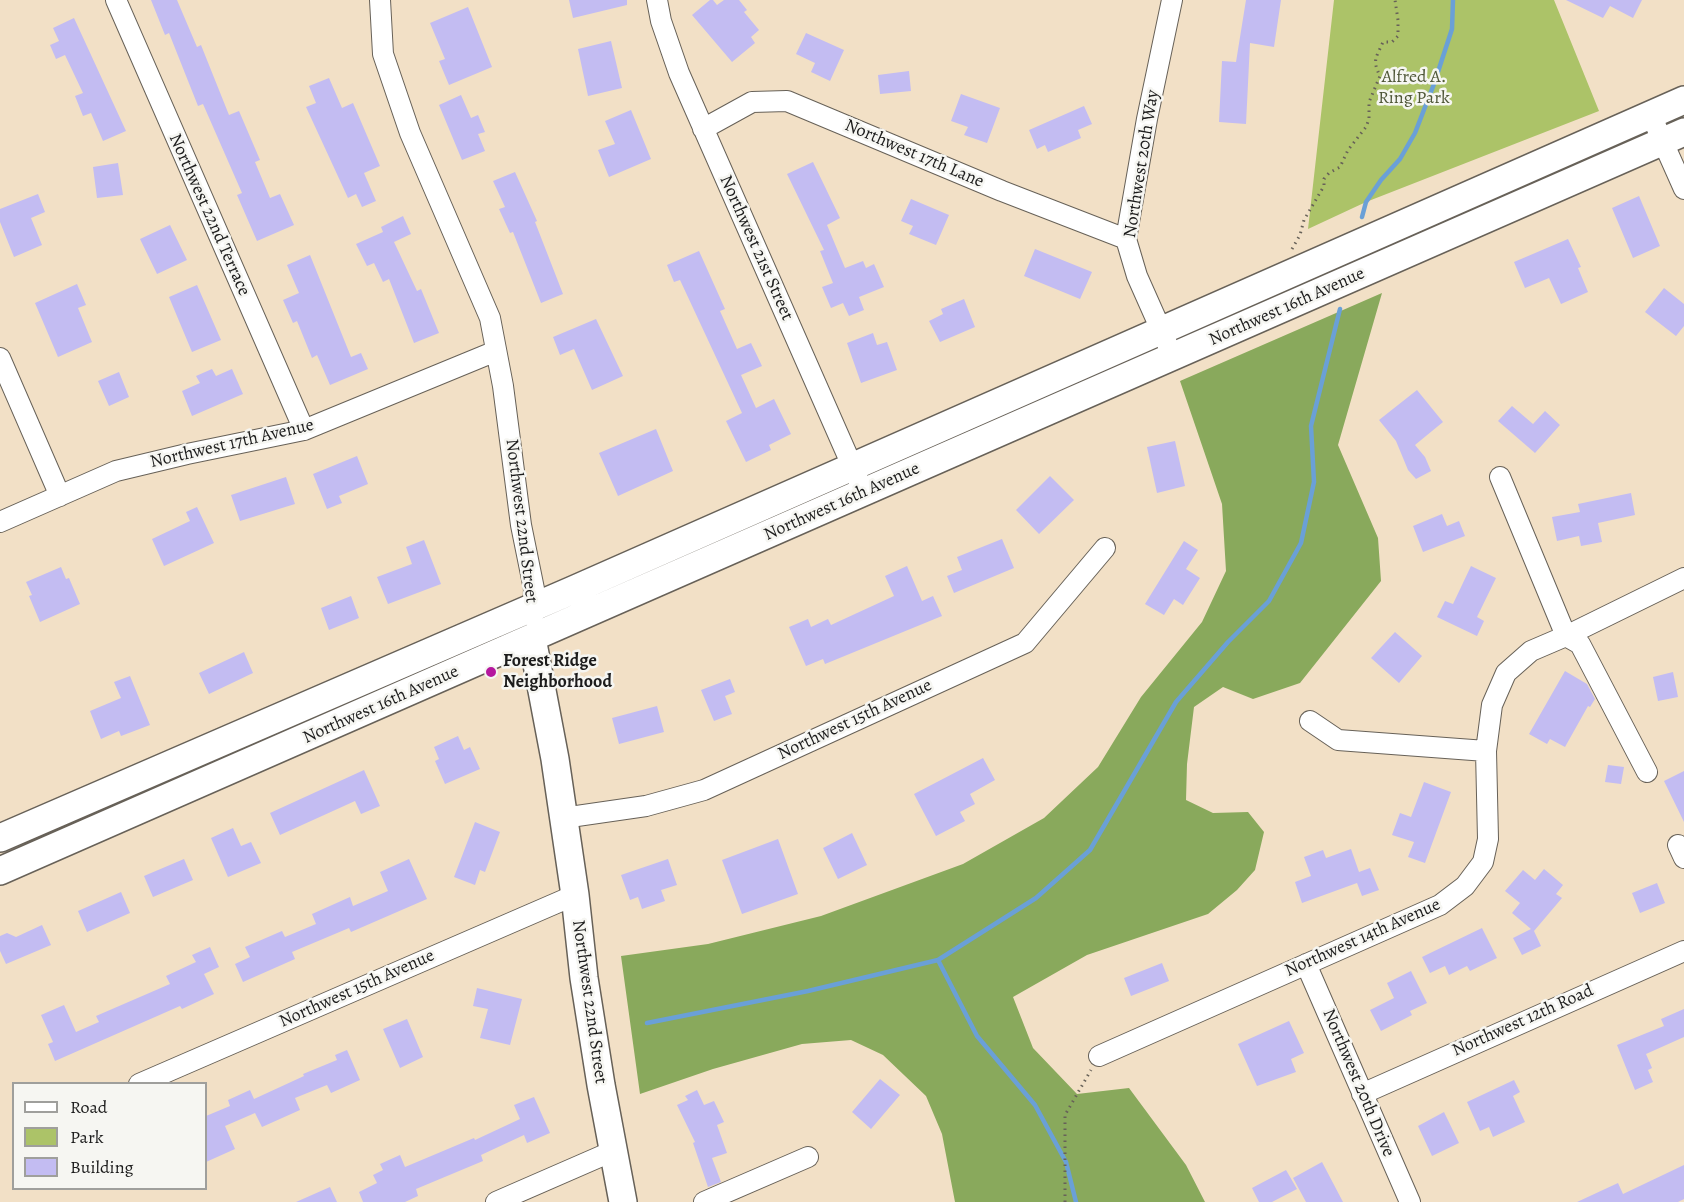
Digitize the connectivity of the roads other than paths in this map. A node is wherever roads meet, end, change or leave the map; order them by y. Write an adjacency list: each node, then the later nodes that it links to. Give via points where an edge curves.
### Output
1 (116, 0): 17 (street, Northwest 22nd Terrace)
2 (380, 0): 14 (street, Northwest 22nd Street, via 383,54 410,133 490,318)
3 (657, 0): 7 (street, Northwest 21st Street, via 679,73)
4 (1172, 0): 11 (street, Northwest 20th Way)
5 (1684, 100): 6 (main road, Northwest 16th Avenue)
6 (1651, 115): 8 (street); 10 (main road, Northwest 16th Avenue)
7 (703, 129): 11 (street, Northwest 17th Lane, via 752,102 786,101); 18 (street, Northwest 21st Street)
8 (1673, 137): 9 (street); 12 (main road, Northwest 16th Avenue)
9 (1684, 189)
10 (1403, 223): 12 (main road); 13 (main road, Northwest 16th Avenue)
11 (1126, 239): 13 (street, Northwest 20th Way)
12 (1415, 251): 15 (main road, Northwest 16th Avenue)
13 (1161, 331): 15 (street, Northwest 20th Way); 18 (main road, Northwest 16th Avenue)
14 (496, 351): 17 (street, Northwest 17th Avenue); 25 (street, Northwest 22nd Street, via 534,589)
15 (1173, 357): 20 (main road, Northwest 16th Avenue)
16 (0, 358): 21 (street)
17 (304, 430): 21 (street, Northwest 17th Avenue, via 116,471)
18 (852, 467): 20 (street, Northwest 21st Street); 25 (main road, Northwest 16th Avenue)
19 (1500, 477): 26 (street)
20 (864, 493): 27 (main road, Northwest 16th Avenue)
21 (60, 496): 22 (street, Northwest 17th Avenue)
22 (0, 522)
23 (1105, 548): 33 (street, Northwest 15th Avenue, via 1025,643 704,790 646,806)
24 (1684, 578): 26 (street, Northwest 14th Avenue)
25 (533, 607): 27 (street, Northwest 22nd Street); 29 (main road, Northwest 16th Avenue)
26 (1566, 636): 30 (street, Northwest 14th Avenue, via 1531,651 1506,672 1492,705); 32 (street, via 1580,644)
27 (532, 638): 31 (main road, Northwest 16th Avenue); 33 (main road, Northwest 22nd Street)
28 (1310, 721): 30 (street, via 1338,740)
29 (219, 742): 31 (main road); 34 (main road, Northwest 16th Avenue)
30 (1486, 751): 38 (street, Northwest 14th Avenue, via 1488,839 1483,862 1465,886 1440,905)
31 (232, 770): 35 (main road, Northwest 16th Avenue)
32 (1647, 771)
33 (562, 818): 36 (main road, Northwest 22nd Street)
34 (0, 838)
35 (0, 871)
36 (575, 895): 40 (street, Northwest 15th Avenue); 42 (main road, Northwest 22nd Street, via 584,978)
37 (1684, 951): 41 (street, Northwest 12th Road)
38 (1306, 964): 39 (street, Northwest 14th Avenue); 41 (street, Northwest 20th Drive)
39 (1099, 1056)
40 (141, 1082)
41 (1362, 1094): 47 (street, Northwest 20th Drive)
42 (613, 1151): 44 (street); 45 (main road, Northwest 22nd Street)
43 (808, 1157): 46 (street)
44 (496, 1202)
45 (623, 1202)
46 (704, 1202)
47 (1410, 1202)

